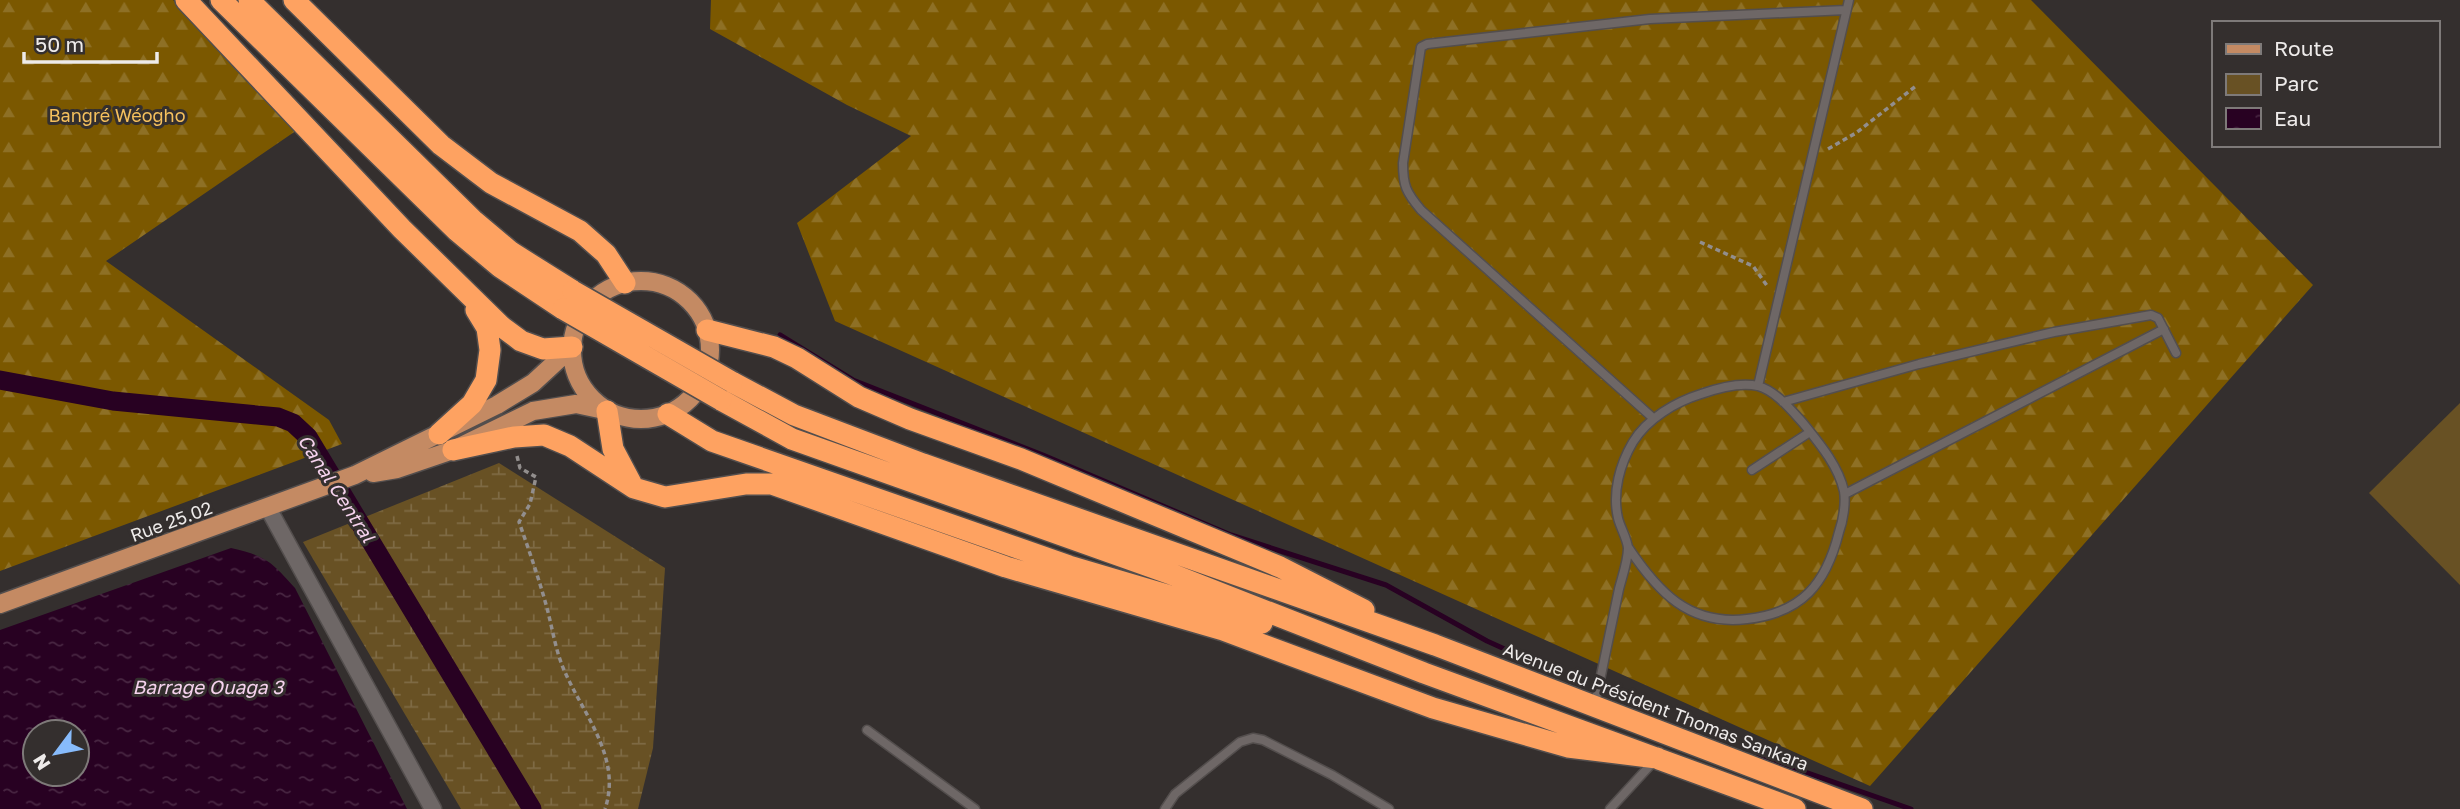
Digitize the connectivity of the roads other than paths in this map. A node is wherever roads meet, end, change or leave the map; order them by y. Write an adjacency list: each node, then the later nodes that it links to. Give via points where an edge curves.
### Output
1 (186, 0): 7 (highway)
2 (221, 0): 9 (highway, via 457,232 500,267)
3 (249, 0): 9 (highway, via 472,220)
4 (294, 0): 8 (highway, via 441,145 491,183 580,231 606,254)
5 (1849, 0): 6 (lane)
6 (1846, 10): 14 (lane); 19 (lane, via 1650,19 1421,47 1403,163 1407,193 1420,210)
7 (449, 274): 12 (highway, via 521,341 543,349); 21 (highway, via 487,328 490,350 486,380)
8 (625, 283): 11 (main road, via 646,281 684,296); 12 (main road, via 594,299 575,330)
9 (568, 300): 15 (highway, bridge)
10 (2164, 329): 13 (lane); 16 (lane, via 2151,315 2054,332); 24 (lane)
11 (707, 330): 18 (main road, via 710,350 699,389); 28 (highway, via 774,347 859,397 1280,567)
12 (572, 347): 17 (main road, via 575,370 586,392); 21 (main road, Rue 25.02, via 533,383)
13 (2176, 353)
14 (1758, 386): 16 (lane); 19 (lane, via 1733,386 1692,396)
15 (726, 391): 28 (highway); 29 (highway, via 792,439 1174,575)
16 (1783, 402): 20 (lane)
17 (607, 411): 18 (main road, via 646,419); 21 (main road, Rue 25.02, via 576,404 533,411); 23 (highway, via 613,449)
18 (667, 414): 29 (highway, via 712,441 1069,566)
19 (1653, 418): 26 (lane, via 1627,452 1618,482 1615,503)
20 (1810, 432): 22 (lane); 24 (lane, via 1829,457)
21 (446, 442): 23 (highway, via 544,435 570,446); 25 (main road, Rue 25.02)
22 (1752, 470)
23 (634, 488): 32 (highway, via 664,498 772,484 1006,567 1223,630 1433,708 1568,747)
24 (1845, 494): 26 (lane, via 1832,559 1812,592 1787,609 1760,618 1731,621 1699,615 1649,579)
25 (268, 508): 27 (main road, Rue 25.02); 33 (street)
26 (1628, 547): 30 (lane)
27 (0, 604)
28 (1434, 645): 30 (highway, Avenue du Président Thomas Sankara)
29 (1424, 673): 32 (highway)
30 (1594, 706): 39 (highway, Avenue du Président Thomas Sankara)
31 (867, 730): 34 (lane)
32 (1657, 758): 37 (lane); 38 (highway)
33 (433, 809)
34 (975, 809)
35 (1165, 809): 36 (lane, via 1175,794 1240,742 1253,738 1320,769)
36 (1389, 809)
37 (1610, 809)
38 (1795, 809)
39 (1862, 809)

